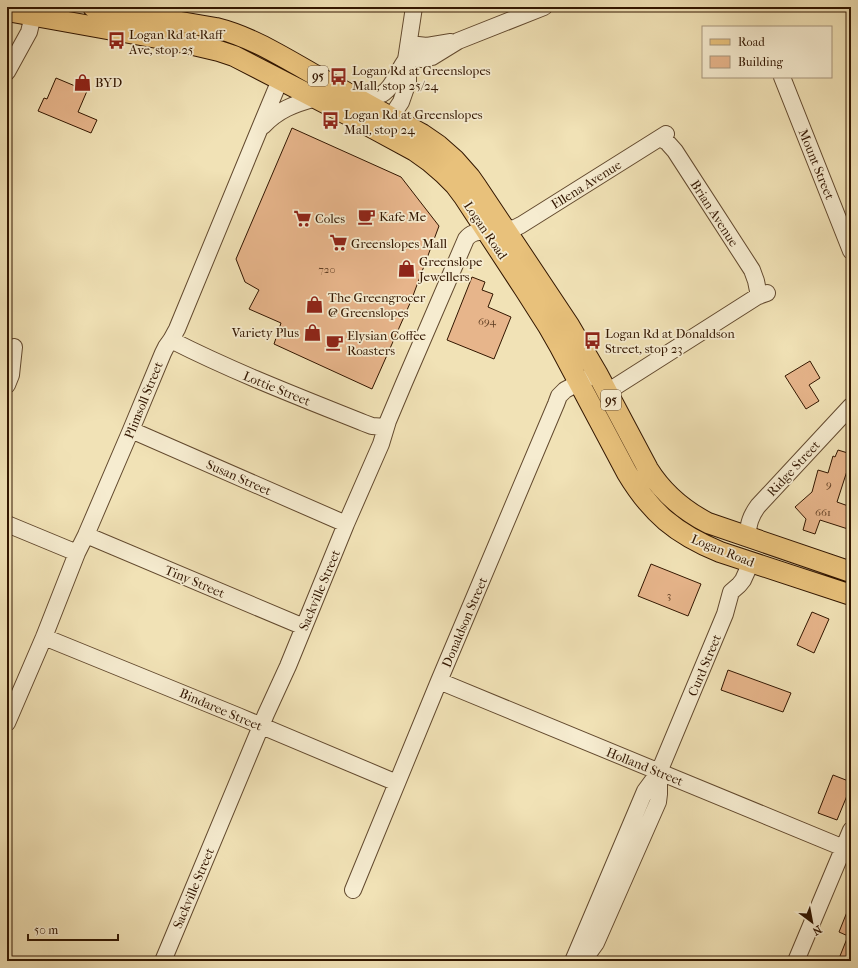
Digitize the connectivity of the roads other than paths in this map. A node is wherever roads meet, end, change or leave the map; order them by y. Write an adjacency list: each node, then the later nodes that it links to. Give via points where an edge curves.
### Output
1 (93, 7): 6 (main road, Logan Road / 95)
2 (414, 7): 7 (street)
3 (544, 7): 7 (street, via 458,41 432,57 422,59)
4 (7, 11): 5 (main road, Logan Road / 95)
5 (34, 11): 8 (street, via 29,32); 9 (main road, Logan Road / 95, via 204,47 234,56)
6 (234, 33): 9 (main road, via 274,66); 12 (main road, Logan Road / 95)
7 (407, 54): 12 (street, via 391,86 380,95); 13 (street, via 408,82 401,102)
8 (7, 72)
9 (278, 78): 11 (main road, Logan Road / 95); 14 (street, Plimsoll Street, via 277,87)
10 (782, 78): 18 (street, Mount Street)
11 (316, 98): 13 (main road, Logan Road / 95); 14 (street, via 282,110)
12 (360, 100): 13 (main road, Logan Road / 95)
13 (386, 125): 16 (main road, Logan Road / 95, via 438,145 470,177); 17 (main road, Logan Road / 95, via 455,185)
14 (259, 131): 19 (street, Plimsoll Street)
15 (663, 136): 16 (street, Ellena Avenue, via 521,225); 24 (street, Brian Avenue, via 752,270 763,294)
16 (505, 229): 17 (main road); 21 (main road, Logan Road / 95, via 569,325)
17 (486, 231): 22 (main road, Logan Road / 95, via 548,326); 27 (street, Sackville Street, via 472,233 466,239)
18 (851, 251)
19 (171, 340): 27 (street, Lottie Street, via 244,374 364,423); 28 (street, Plimsoll Street, via 166,346)
20 (14, 347): 23 (street)
21 (597, 374): 22 (street, Donaldson Street); 24 (main road, Logan Road / 95)
22 (579, 383): 25 (main road, Logan Road / 95); 39 (street, Donaldson Street, via 562,392 556,404)
23 (7, 385)
24 (607, 392): 25 (main road); 32 (main road, Logan Road / 95, via 648,469 666,494 700,519)
25 (589, 402): 34 (main road, Logan Road / 95, via 626,473 659,516 704,545)
26 (851, 406): 32 (street, Ridge Street, via 758,506 748,525)
27 (386, 427): 30 (street, Sackville Street, via 384,438)
28 (131, 430): 30 (street, Susan Street); 31 (street, Plimsoll Street)
29 (7, 524): 33 (street)
30 (346, 524): 37 (street, Sackville Street)
31 (86, 535): 33 (street, Plimsoll Street); 37 (street, Tiny Street)
32 (747, 536): 34 (main road); 35 (main road, Logan Road / 95)
33 (77, 552): 38 (street, Plimsoll Street)
34 (750, 561): 36 (main road, Logan Road / 95); 42 (street, Curd Street, via 740,585 731,592 725,614)
35 (851, 572)
36 (851, 595)
37 (304, 627): 41 (street, Sackville Street)
38 (44, 637): 40 (street, Plimsoll Street); 41 (street, Bindaree Street)
39 (439, 681): 42 (street, Holland Street); 43 (street, Donaldson Street)
40 (7, 723)
41 (262, 726): 43 (street, Bindaree Street); 47 (street, Sackville Street)
42 (658, 772): 45 (street, Holland Street); 48 (street, Curd Street, via 646,791); 49 (street, Curd Street, via 658,802 596,943)
43 (397, 783): 46 (street, Donaldson Street)
44 (851, 830): 45 (street)
45 (847, 849): 50 (street)
46 (353, 890)
47 (163, 961)
48 (573, 961)
49 (583, 961)
50 (796, 961)

